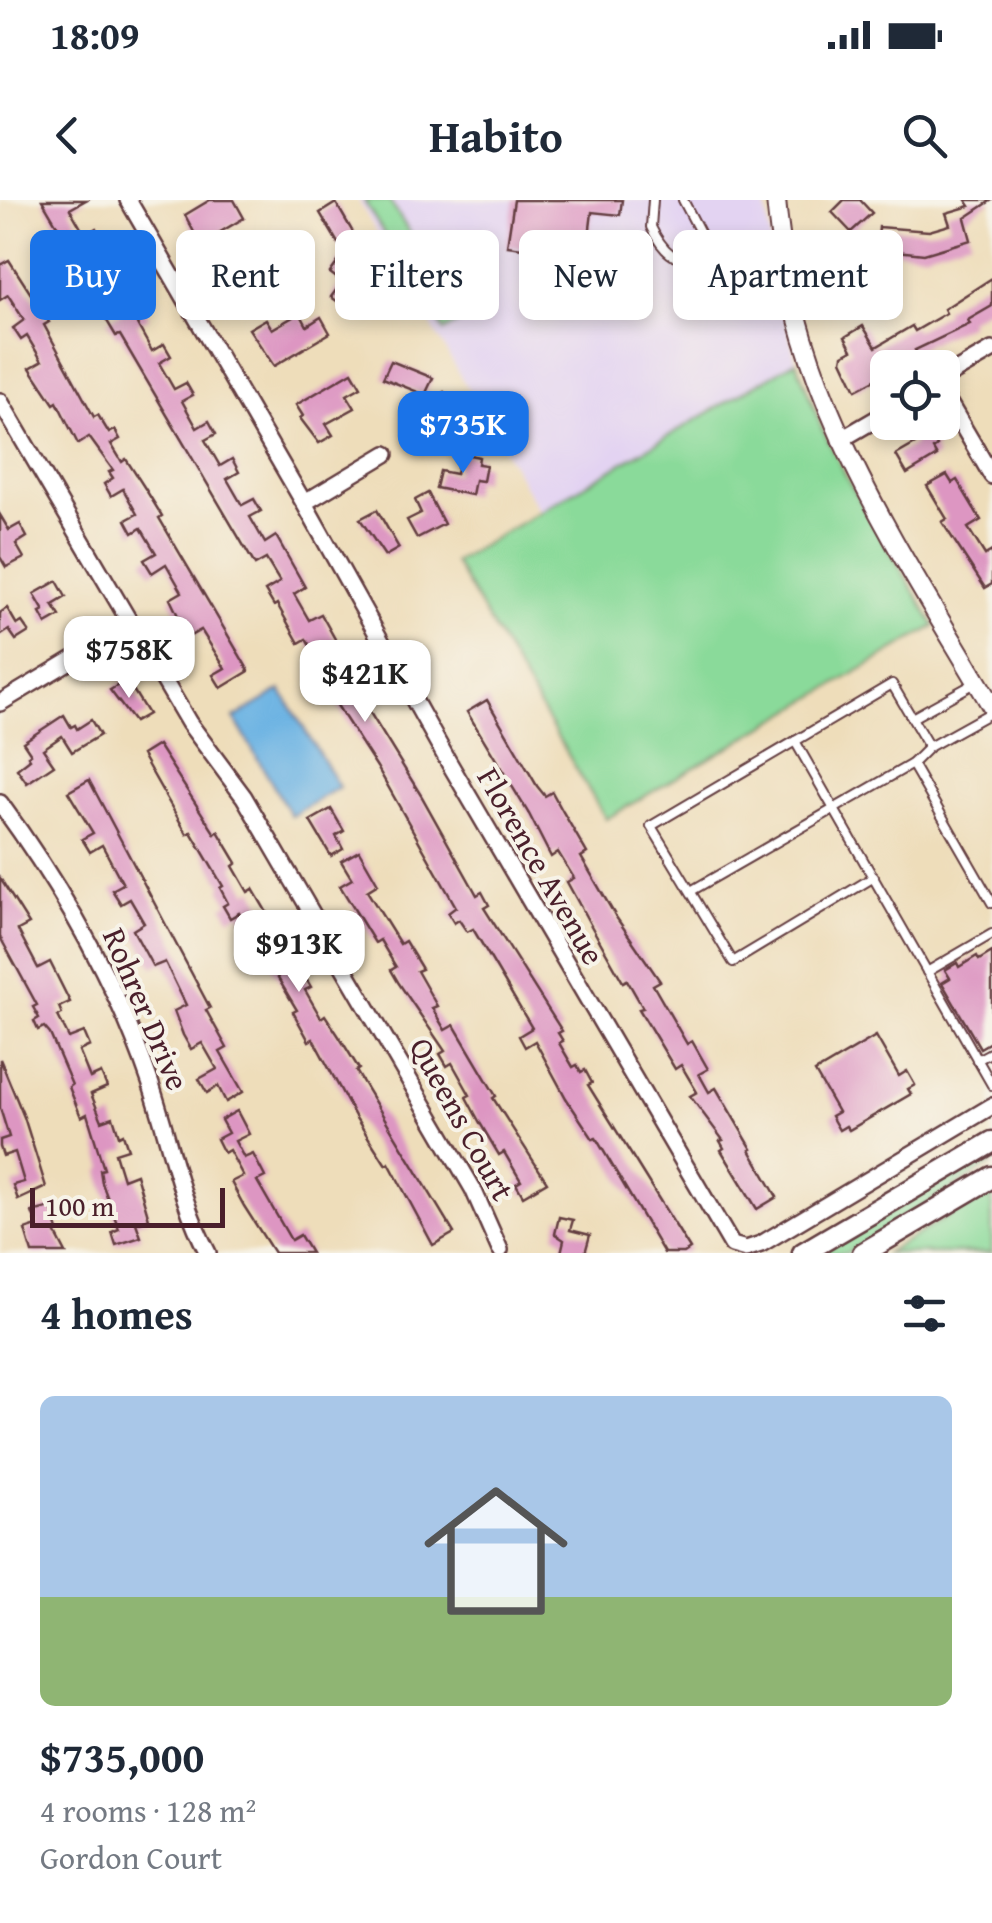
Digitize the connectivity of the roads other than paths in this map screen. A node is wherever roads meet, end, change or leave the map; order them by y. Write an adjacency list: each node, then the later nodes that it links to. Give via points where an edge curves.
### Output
1 (128, 200): 5 (street, Florence Avenue)
2 (653, 200): 3 (lane, via 656,237 683,261 699,256 705,242)
3 (683, 200)
4 (776, 200): 12 (street, via 796,320)
5 (176, 282)
6 (198, 320): 15 (street, Florence Avenue)
7 (992, 350): 8 (street)
8 (960, 369)
9 (0, 400): 16 (street, Queens Court)
10 (870, 422): 12 (street)
11 (960, 422): 14 (street)
12 (840, 440): 17 (street)
13 (386, 454): 15 (street)
14 (992, 476)
15 (304, 503): 34 (street, Florence Avenue, via 732,1244 761,1244)
16 (130, 625): 18 (street); 37 (street, Queens Court, via 244,796 473,1189)
17 (977, 682): 19 (street); 20 (lane)
18 (0, 702)
19 (992, 710): 22 (lane)
20 (912, 718): 21 (lane, via 892,684); 22 (lane)
21 (795, 741): 25 (lane); 27 (lane, via 651,826)
22 (930, 747): 23 (lane)
23 (912, 764): 25 (lane); 28 (lane)
24 (0, 803): 38 (street, Rohrer Drive, via 69,906 112,990)
25 (835, 807): 26 (lane); 27 (lane)
26 (874, 877): 27 (lane, via 733,962); 30 (lane)
27 (690, 892)
28 (992, 904)
29 (992, 934): 30 (lane)
30 (927, 972): 32 (lane)
31 (992, 1052): 32 (lane)
32 (978, 1060): 33 (lane)
33 (992, 1085)
34 (992, 1106)
35 (992, 1142): 39 (main road)
36 (992, 1177): 40 (main road)
37 (500, 1250)
38 (208, 1253)
39 (803, 1253)
40 (863, 1253)

